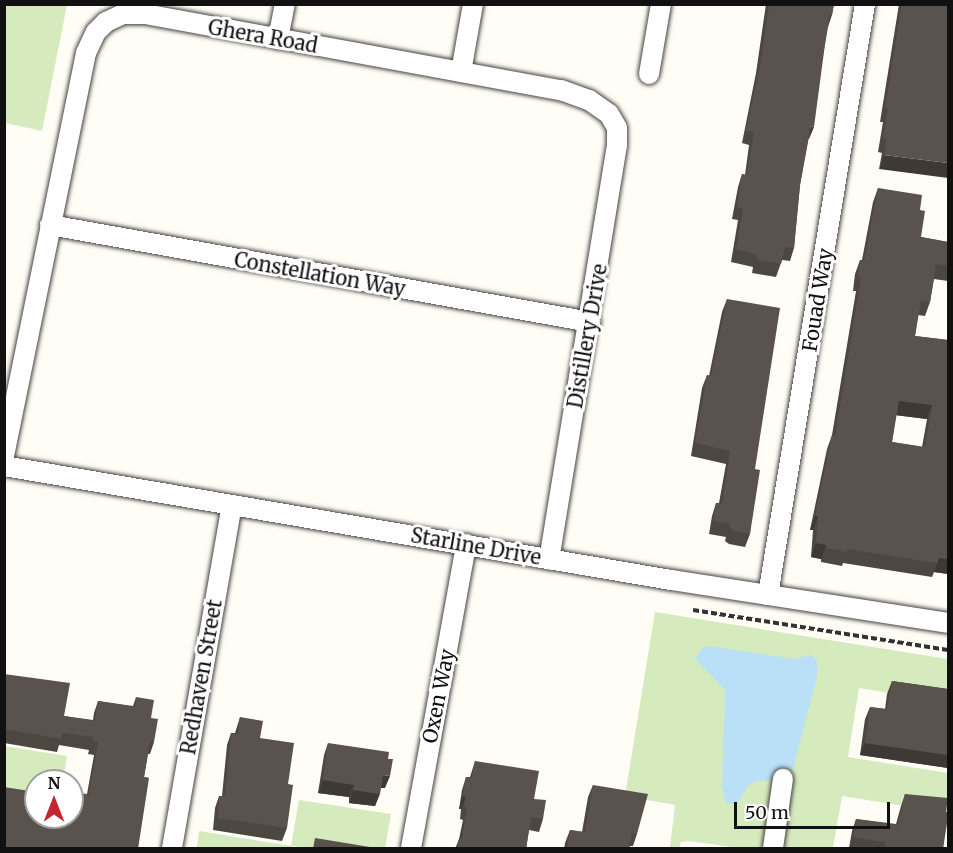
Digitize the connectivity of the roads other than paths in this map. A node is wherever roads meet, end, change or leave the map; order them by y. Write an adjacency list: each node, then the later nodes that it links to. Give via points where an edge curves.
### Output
1 (285, 4): 6 (street)
2 (473, 4): 7 (street)
3 (661, 4): 8 (street)
4 (865, 4): 17 (street, Fouad Way)
5 (106, 13): 6 (street, Ghera Road, via 144,14); 10 (street, Ghera Road, via 86,53)
6 (278, 39): 7 (street, Ghera Road)
7 (461, 72): 9 (street, Ghera Road, via 561,90 590,100)
8 (649, 74)
9 (609, 114): 11 (street, Distillery Drive, via 617,128 616,162)
10 (50, 225): 11 (street, Constellation Way); 12 (street, Ghera Road)
11 (590, 322): 16 (street, Distillery Drive)
12 (4, 456)
13 (4, 466): 14 (street, Starline Drive)
14 (232, 505): 15 (street, Starline Drive); 20 (street, Redhaven Street)
15 (466, 544): 16 (street, Starline Drive); 21 (street, Oxen Way)
16 (549, 559): 17 (street, Starline Drive)
17 (768, 596): 18 (street, Starline Drive)
18 (948, 623)
19 (783, 779): 22 (street)
20 (172, 849)
21 (411, 849)
22 (773, 849)

